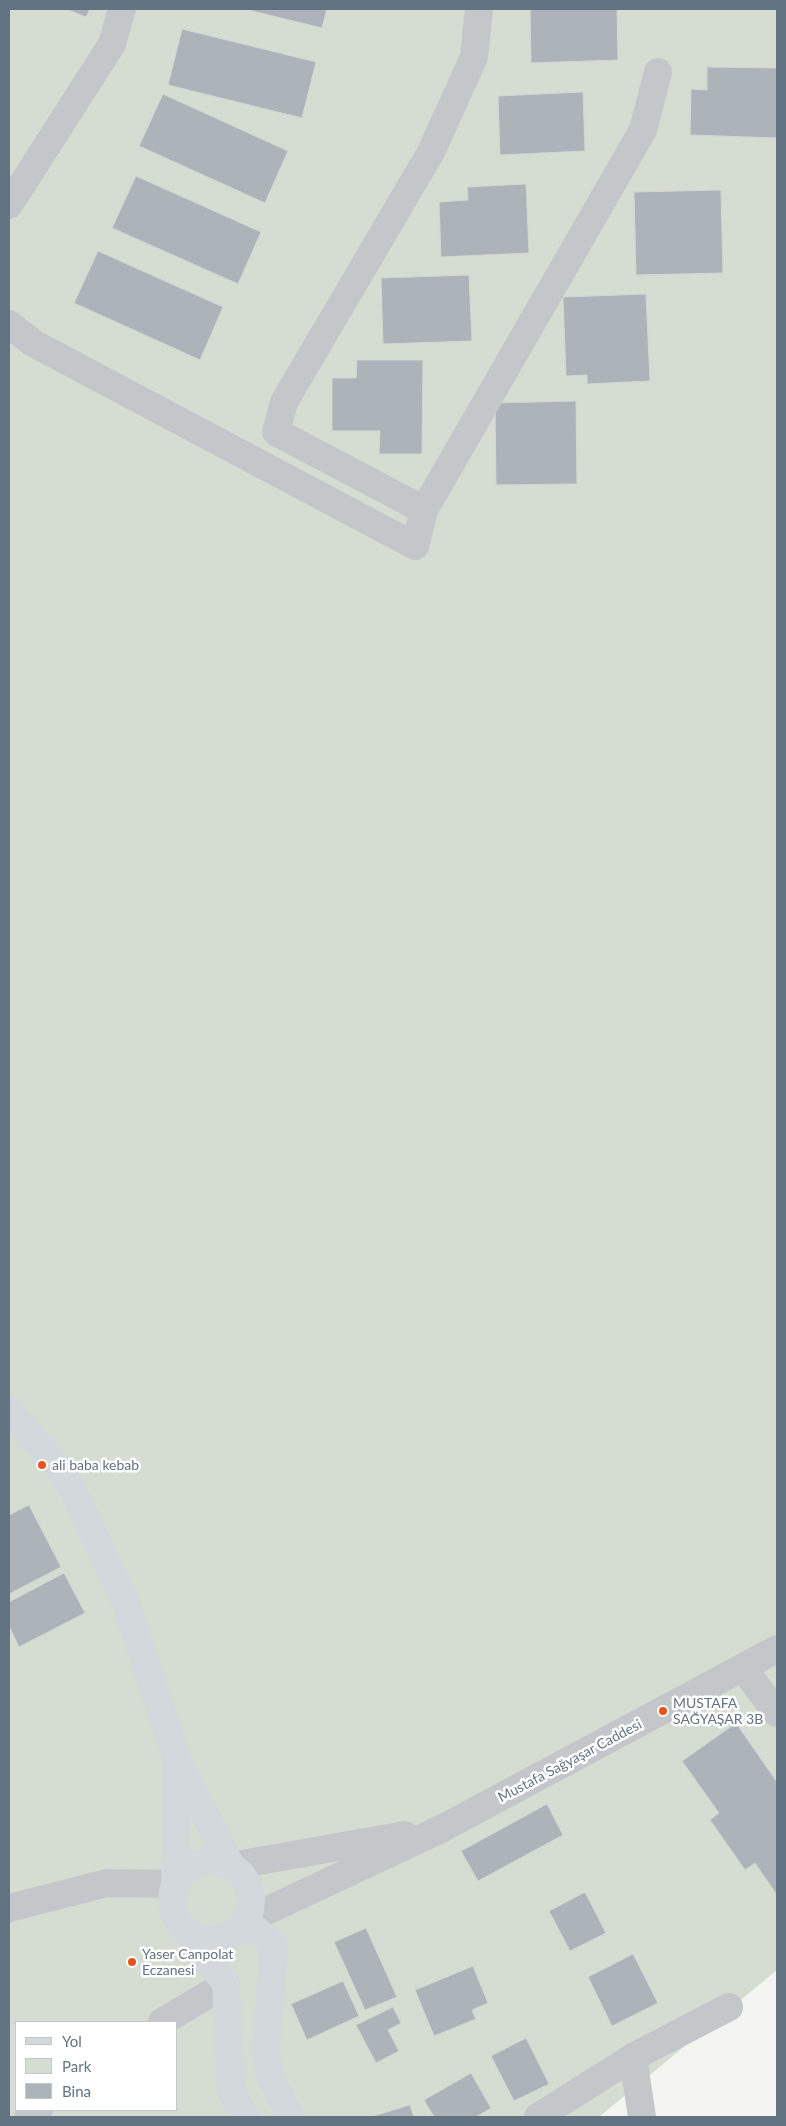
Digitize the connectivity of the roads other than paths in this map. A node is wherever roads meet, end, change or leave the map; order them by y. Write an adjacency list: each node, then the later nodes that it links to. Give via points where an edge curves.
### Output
1 (122, 9): 4 (street, via 112,44)
2 (479, 9): 6 (street, via 474,57 431,152 284,402 276,432)
3 (658, 72): 6 (street, via 643,130)
4 (9, 205)
5 (9, 324): 6 (street, via 33,343 416,546)
6 (424, 510)
7 (9, 1408): 11 (main road, via 66,1477 124,1598)
8 (777, 1649): 9 (street, Mustafa Sağyaşar Caddesi)
9 (743, 1668): 10 (street); 12 (street, Mustafa Sağyaşar Caddesi)
10 (777, 1714)
11 (177, 1759): 13 (main road); 14 (main road)
12 (441, 1829): 13 (street); 16 (street, Mustafa Sağyaşar Caddesi)
13 (231, 1866): 14 (main road, via 207,1861 194,1865); 16 (main road, via 248,1885 251,1897)
14 (175, 1884): 15 (street, via 107,1883); 17 (main road, via 173,1911)
15 (9, 1908)
16 (246, 1921): 17 (main road, via 237,1931 214,1940 201,1939); 23 (main road, via 274,1945 266,2052 270,2077)
17 (179, 1923): 18 (main road)
18 (226, 1984): 20 (street); 22 (main road, via 231,2090)
19 (729, 2006): 21 (street)
20 (164, 2021)
21 (633, 2057): 24 (street); 25 (street)
22 (244, 2117)
23 (291, 2117)
24 (538, 2117)
25 (642, 2117)

